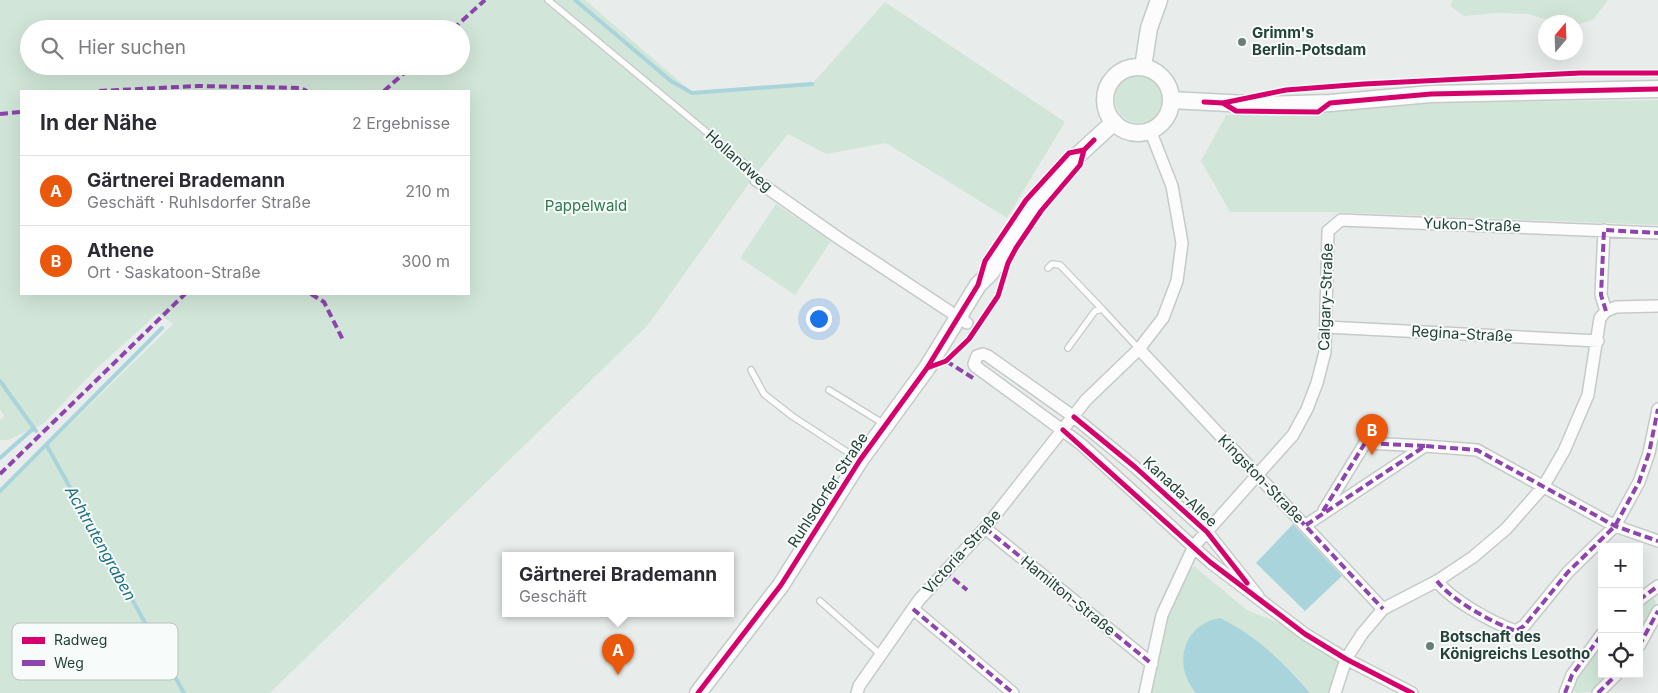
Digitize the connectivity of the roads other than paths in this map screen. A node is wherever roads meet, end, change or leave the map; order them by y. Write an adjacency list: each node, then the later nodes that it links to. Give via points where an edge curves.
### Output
1 (548, 0): 8 (lane, Hollandweg, via 745,164)
2 (1159, 0): 3 (main road, via 1149,28)
3 (1143, 68): 5 (main road, via 1152,70 1166,82); 6 (main road, via 1122,71 1107,88 1105,102)
4 (1658, 89): 5 (main road, via 1431,94 1266,105)
5 (1170, 100): 7 (main road, via 1168,113)
6 (1114, 122): 7 (main road, via 1130,132); 16 (main road, Ruhlsdorfer Straße, via 1051,184 991,272 978,285)
7 (1150, 130): 20 (street, Victoria-Straße, via 1172,186 1182,244 1178,280 1172,298 1153,334)
8 (756, 180): 16 (street, Hollandweg)
9 (1340, 220): 10 (street, Yukon-Straße); 17 (street, Calgary-Straße, via 1328,231)
10 (1604, 230): 11 (street, Yukon-Straße); 15 (street, via 1601,295)
11 (1658, 233)
12 (1048, 268): 14 (lane, via 1052,264 1060,265)
13 (1658, 306): 15 (street, via 1616,307)
14 (1102, 309): 19 (lane, via 1096,311); 20 (lane)
15 (1606, 311): 18 (street, via 1600,318)
16 (962, 320): 25 (main road, Ruhlsdorfer Straße)
17 (1326, 327): 18 (street, Regina-Straße); 29 (street, Calgary-Straße, via 1325,352 1307,409 1292,435)
18 (1598, 341): 30 (street, via 1588,395 1564,451)
19 (1068, 348)
20 (1139, 349): 24 (street, Victoria-Straße, via 1086,400); 29 (street, Kingston-Straße)
21 (751, 370): 28 (lane, via 764,394)
22 (829, 390): 25 (lane)
23 (1658, 409): 33 (street, via 1639,482)
24 (1074, 417): 26 (street, Victoria-Straße); 26 (street, Kanada-Allee, via 988,356 977,356 975,366); 35 (street, Kanada-Allee)
25 (885, 425): 28 (main road, Ruhlsdorfer Straße)
26 (1063, 430): 34 (street, Victoria-Straße); 37 (street, Kanada-Allee)
27 (1425, 446): 30 (street, via 1477,450); 31 (street); 31 (street, via 1365,444)
28 (860, 460): 52 (main road, Ruhlsdorfer Straße, via 781,585)
29 (1258, 475): 32 (street, Kingston-Straße); 35 (street, Calgary-Straße)
30 (1543, 487): 33 (street); 38 (street, via 1506,529)
31 (1321, 514): 32 (street)
32 (1306, 525): 44 (street, Kingston-Straße)
33 (1615, 526): 36 (street); 38 (street, via 1568,572 1524,626 1516,631 1444,591)
34 (985, 528): 43 (street, Victoria-Straße); 50 (street, Hamilton-Straße)
35 (1207, 532): 37 (street, Calgary-Straße); 40 (street, Kanada-Allee)
36 (1658, 540)
37 (1194, 546): 40 (street, Kanada-Allee, via 1210,562); 50 (street, Calgary-Straße, via 1162,615)
38 (1437, 581): 44 (street)
39 (1658, 586): 41 (street)
40 (1258, 596): 49 (street, Kanada-Allee, via 1305,634)
41 (1643, 597)
42 (820, 601): 48 (lane)
43 (913, 609): 48 (street, Victoria-Straße); 54 (street)
44 (1383, 609): 49 (street)
45 (1658, 611): 47 (street)
46 (1598, 639): 58 (street, via 1572,675)
47 (1643, 639)
48 (881, 655): 53 (street, Victoria-Straße)
49 (1346, 659): 56 (street); 57 (street, Kanada-Allee)
50 (1152, 664): 55 (street, Calgary-Straße)
51 (1613, 678): 59 (street)
52 (698, 693)
53 (857, 693)
54 (1013, 693)
55 (1145, 693)
56 (1335, 693)
57 (1412, 693)
58 (1565, 693)
59 (1598, 693)

